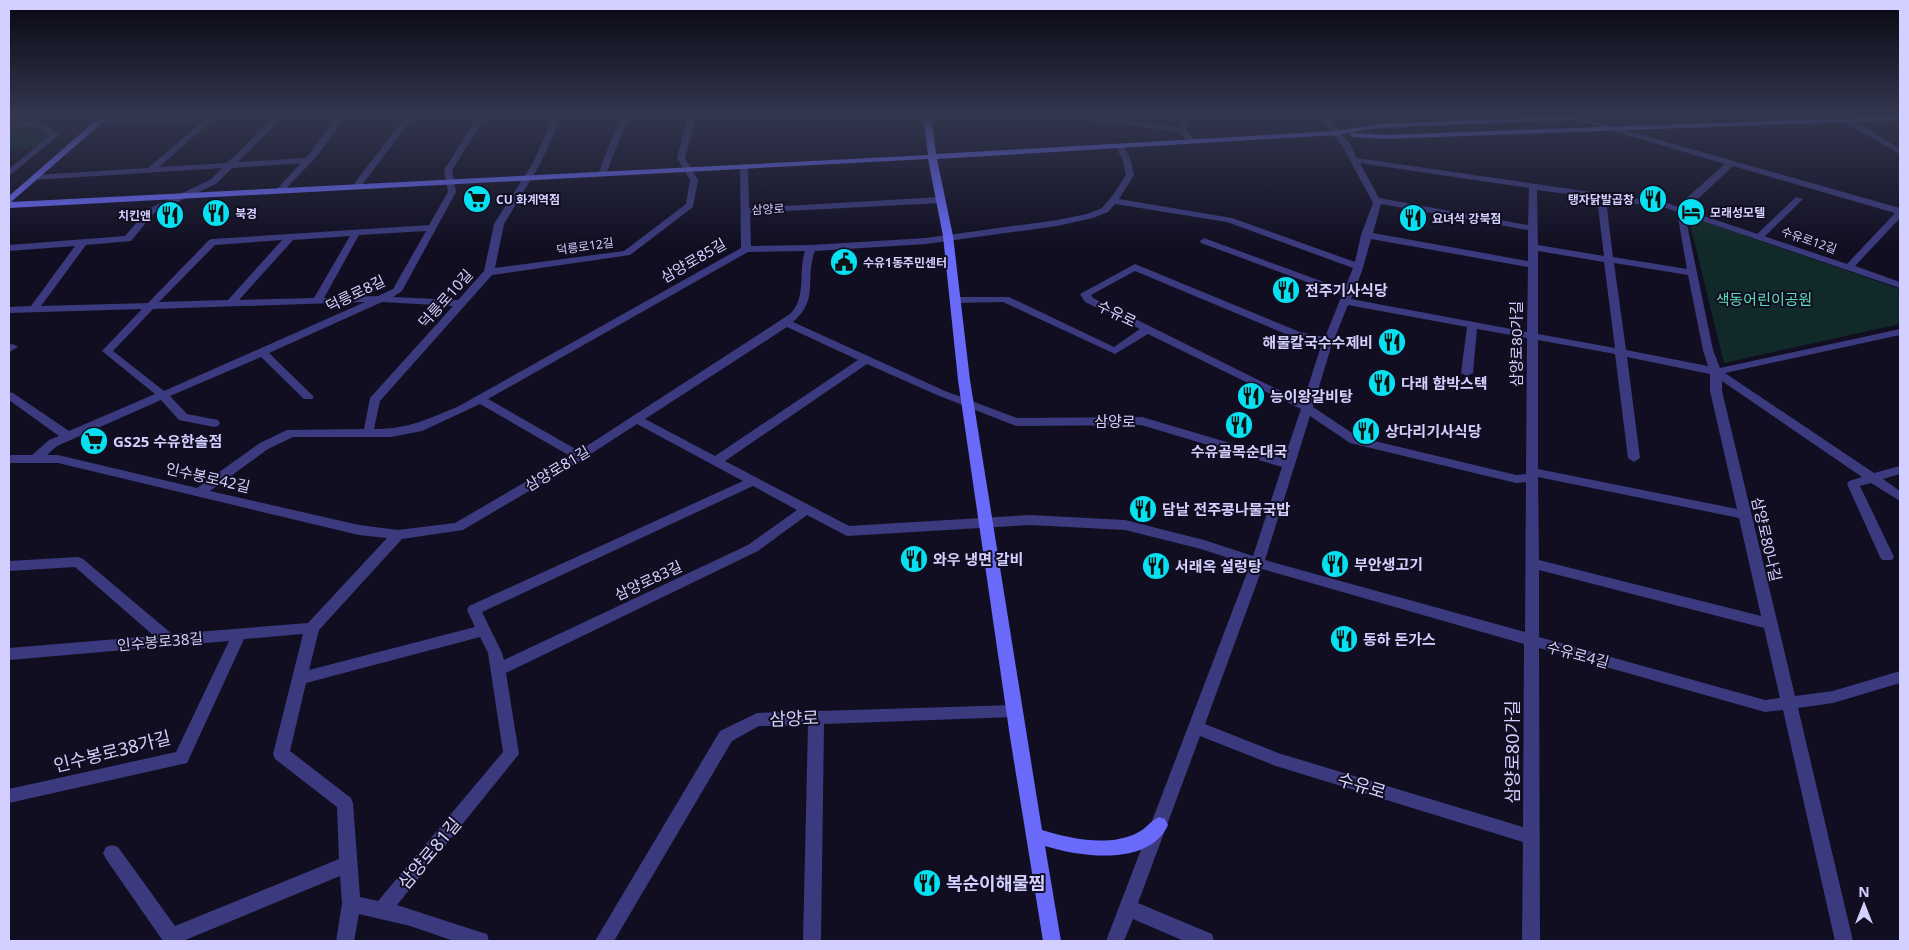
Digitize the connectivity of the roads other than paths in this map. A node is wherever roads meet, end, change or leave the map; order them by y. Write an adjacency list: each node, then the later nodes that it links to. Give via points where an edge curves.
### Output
1 (26, 159): 21 (street)
2 (57, 159): 23 (main road)
3 (163, 159): 20 (street)
4 (238, 159): 17 (street)
5 (377, 159): 27 (street)
6 (455, 159): 25 (street, 덕릉로8길, via 448,170)
7 (538, 159): 24 (street, 덕릉로10길)
8 (608, 159): 22 (street)
9 (682, 159): 19 (street, 덕릉로12길)
10 (883, 159): 18 (main road)
11 (932, 159): 33 (main road)
12 (1125, 159): 35 (street, via 1130,175)
13 (1718, 159): 16 (street)
14 (308, 160): 17 (street); 28 (street)
15 (1354, 160): 26 (street, 수유로12길); 34 (street)
16 (1731, 163): 38 (street); 39 (street)
17 (232, 165): 20 (street); 29 (street, via 213,182)
18 (744, 166): 19 (main road); 37 (street)
19 (687, 169): 22 (main road); 57 (street, 덕릉로12길, via 694,180 690,205 627,253)
20 (151, 170): 23 (street)
21 (9, 173)
22 (602, 174): 24 (main road)
23 (36, 178): 32 (main road)
24 (527, 178): 25 (main road); 57 (street, 덕릉로10길, via 499,224)
25 (451, 182): 27 (main road); 40 (street, 덕릉로8길, via 452,192)
26 (1533, 186): 30 (street, 수유로12길); 41 (street, 삼양로80가길)
27 (356, 187): 28 (main road)
28 (279, 191): 29 (main road)
29 (188, 195): 36 (main road); 48 (street, via 151,211 128,239)
30 (1601, 197): 38 (street, 수유로12길, via 1667,206); 53 (street)
31 (1798, 199): 45 (lane)
32 (9, 200)
33 (941, 200): 37 (street, 삼양로); 44 (main road)
34 (1375, 200): 41 (street); 43 (street, via 1377,203)
35 (1113, 201): 44 (street, via 1097,213 1057,223); 55 (street, via 1229,220)
36 (9, 205)
37 (744, 211): 52 (street)
38 (1681, 211): 45 (street, 수유로12길); 58 (street, 삼양로80나길)
39 (1900, 212): 56 (street)
40 (432, 228): 42 (street); 61 (street, 덕릉로8길, via 396,291)
41 (1532, 228): 49 (street, 삼양로80가길)
42 (356, 233): 46 (street); 63 (street)
43 (1366, 235): 54 (street); 55 (street)
44 (948, 236): 51 (street, 삼양로85길, via 926,241); 62 (main road)
45 (1760, 237): 56 (street, 수유로12길)
46 (289, 238): 64 (street); 66 (street, via 212,242)
47 (1204, 240): 60 (lane)
48 (84, 242): 50 (street); 67 (street)
49 (1533, 247): 53 (street); 54 (street, 삼양로80가길)
50 (9, 248)
51 (811, 248): 52 (street, 삼양로85길); 69 (street, 삼양로81길, via 806,258 802,308)
52 (746, 249): 83 (street, 삼양로85길)
53 (1609, 260): 58 (street); 76 (street)
54 (1532, 265): 73 (street, 삼양로80가길)
55 (1358, 267): 60 (street)
56 (1849, 267): 59 (street, 수유로12길)
57 (489, 272): 65 (street, 덕릉로10길)
58 (1692, 273): 78 (street, 삼양로80나길, via 1708,350)
59 (1900, 284)
60 (1346, 298): 70 (street); 74 (street)
61 (379, 299): 63 (street); 65 (street); 75 (street, 덕릉로8길)
62 (955, 300): 71 (street, via 1005,299 1115,351); 84 (main road)
63 (317, 301): 64 (street)
64 (231, 303): 66 (street)
65 (461, 303): 88 (street, 덕릉로10길, via 374,400)
66 (150, 305): 67 (street); 80 (street, via 107,351)
67 (34, 309): 68 (street)
68 (9, 310)
69 (786, 323): 77 (street, 삼양로); 86 (street, 삼양로81길)
70 (1472, 325): 73 (street); 79 (street)
71 (1148, 329): 74 (street, 수유로, via 1089,300 1085,294 1135,267 1297,335); 85 (street, 수유로)
72 (1900, 332): 78 (street)
73 (1532, 336): 76 (street); 97 (street, 삼양로80가길)
74 (1328, 342): 85 (street)
75 (261, 351): 80 (street, 덕릉로8길); 82 (street)
76 (1620, 352): 78 (street); 91 (street)
77 (866, 359): 84 (street, 삼양로); 94 (street)
78 (1716, 372): 98 (street); 103 (street, 삼양로80나길, via 1716,391)
79 (1467, 373)
80 (161, 394): 87 (street, via 183,417); 89 (street, 덕릉로8길)
81 (9, 396): 89 (street)
82 (308, 396)
83 (480, 399): 90 (street); 100 (street, 삼양로85길, via 418,428 391,433 291,434 264,446)
84 (967, 403): 95 (street, 삼양로, via 1016,422 1142,421); 104 (main road)
85 (1307, 408): 95 (street); 97 (street, 수유로, via 1354,440 1516,479)
86 (637, 418): 90 (street, 삼양로81길); 94 (street)
87 (214, 423)
88 (369, 428)
89 (68, 436): 93 (street, 덕릉로8길, via 53,443)
90 (578, 456): 105 (street, 삼양로81길, via 458,527)
91 (1634, 458)
92 (9, 459): 93 (street, 인수봉로42길)
93 (35, 459): 100 (street, 인수봉로42길, via 58,458)
94 (716, 461): 99 (street)
95 (1289, 464): 107 (street)
96 (1900, 470): 98 (street)
97 (1532, 475): 103 (street); 108 (street, 삼양로80가길)
98 (1872, 478): 101 (street); 106 (street, via 1852,484)
99 (754, 481): 102 (street); 112 (street, 삼양로81길, via 474,610)
100 (200, 492): 105 (street, 인수봉로42길, via 359,530)
101 (1900, 497)
102 (807, 509): 104 (street, via 847,531); 117 (street, 삼양로83길, via 753,548)
103 (1745, 515): 110 (street, 삼양로80나길)
104 (986, 524): 107 (street, via 1030,520 1125,525); 121 (main road)
105 (398, 534): 111 (street)
106 (1887, 557)
107 (1258, 563): 115 (street, 수유로4길); 123 (street)
108 (1532, 563): 110 (street); 115 (street, 삼양로80가길)
109 (9, 566): 114 (street, via 78,562)
110 (1770, 624): 120 (street, 삼양로80나길)
111 (312, 628): 113 (street, 인수봉로38길); 119 (street)
112 (484, 630): 117 (street, 삼양로81길, via 495,653); 119 (street)
113 (239, 635): 114 (street, 인수봉로38길); 124 (street, 인수봉로38가길, via 181,758)
114 (169, 640): 116 (street, 인수봉로38길)
115 (1531, 641): 120 (street, 수유로4길, via 1765,706); 127 (street, 삼양로80가길)
116 (9, 654)
117 (497, 670): 132 (street, 삼양로81길, via 511,754)
118 (1900, 677): 120 (street, 수유로4길, via 1833,697)
119 (300, 679): 129 (street, via 281,754 345,803)
120 (1790, 702): 141 (street, 삼양로80나길)
121 (1014, 711): 122 (street, 삼양로); 126 (main road)
122 (816, 718): 135 (street, 삼양로, via 757,720 726,736); 136 (street)
123 (1196, 728): 125 (street); 127 (street, 수유로, via 1276,759)
124 (9, 796)
125 (1159, 825): 126 (main road, via 1146,838 1107,848 1060,844); 131 (street)
126 (1034, 836): 137 (main road)
127 (1531, 837): 140 (street, 삼양로80가길)
128 (112, 853): 129 (street, via 171,938)
129 (348, 864): 130 (street)
130 (351, 904): 132 (street); 133 (street)
131 (1128, 908): 138 (street); 139 (street)
132 (381, 911): 134 (street, via 410,917)
133 (345, 941)
134 (480, 941)
135 (604, 941)
136 (812, 941)
137 (1052, 941)
138 (1115, 941)
139 (1204, 941)
140 (1531, 941)
141 (1844, 941)

